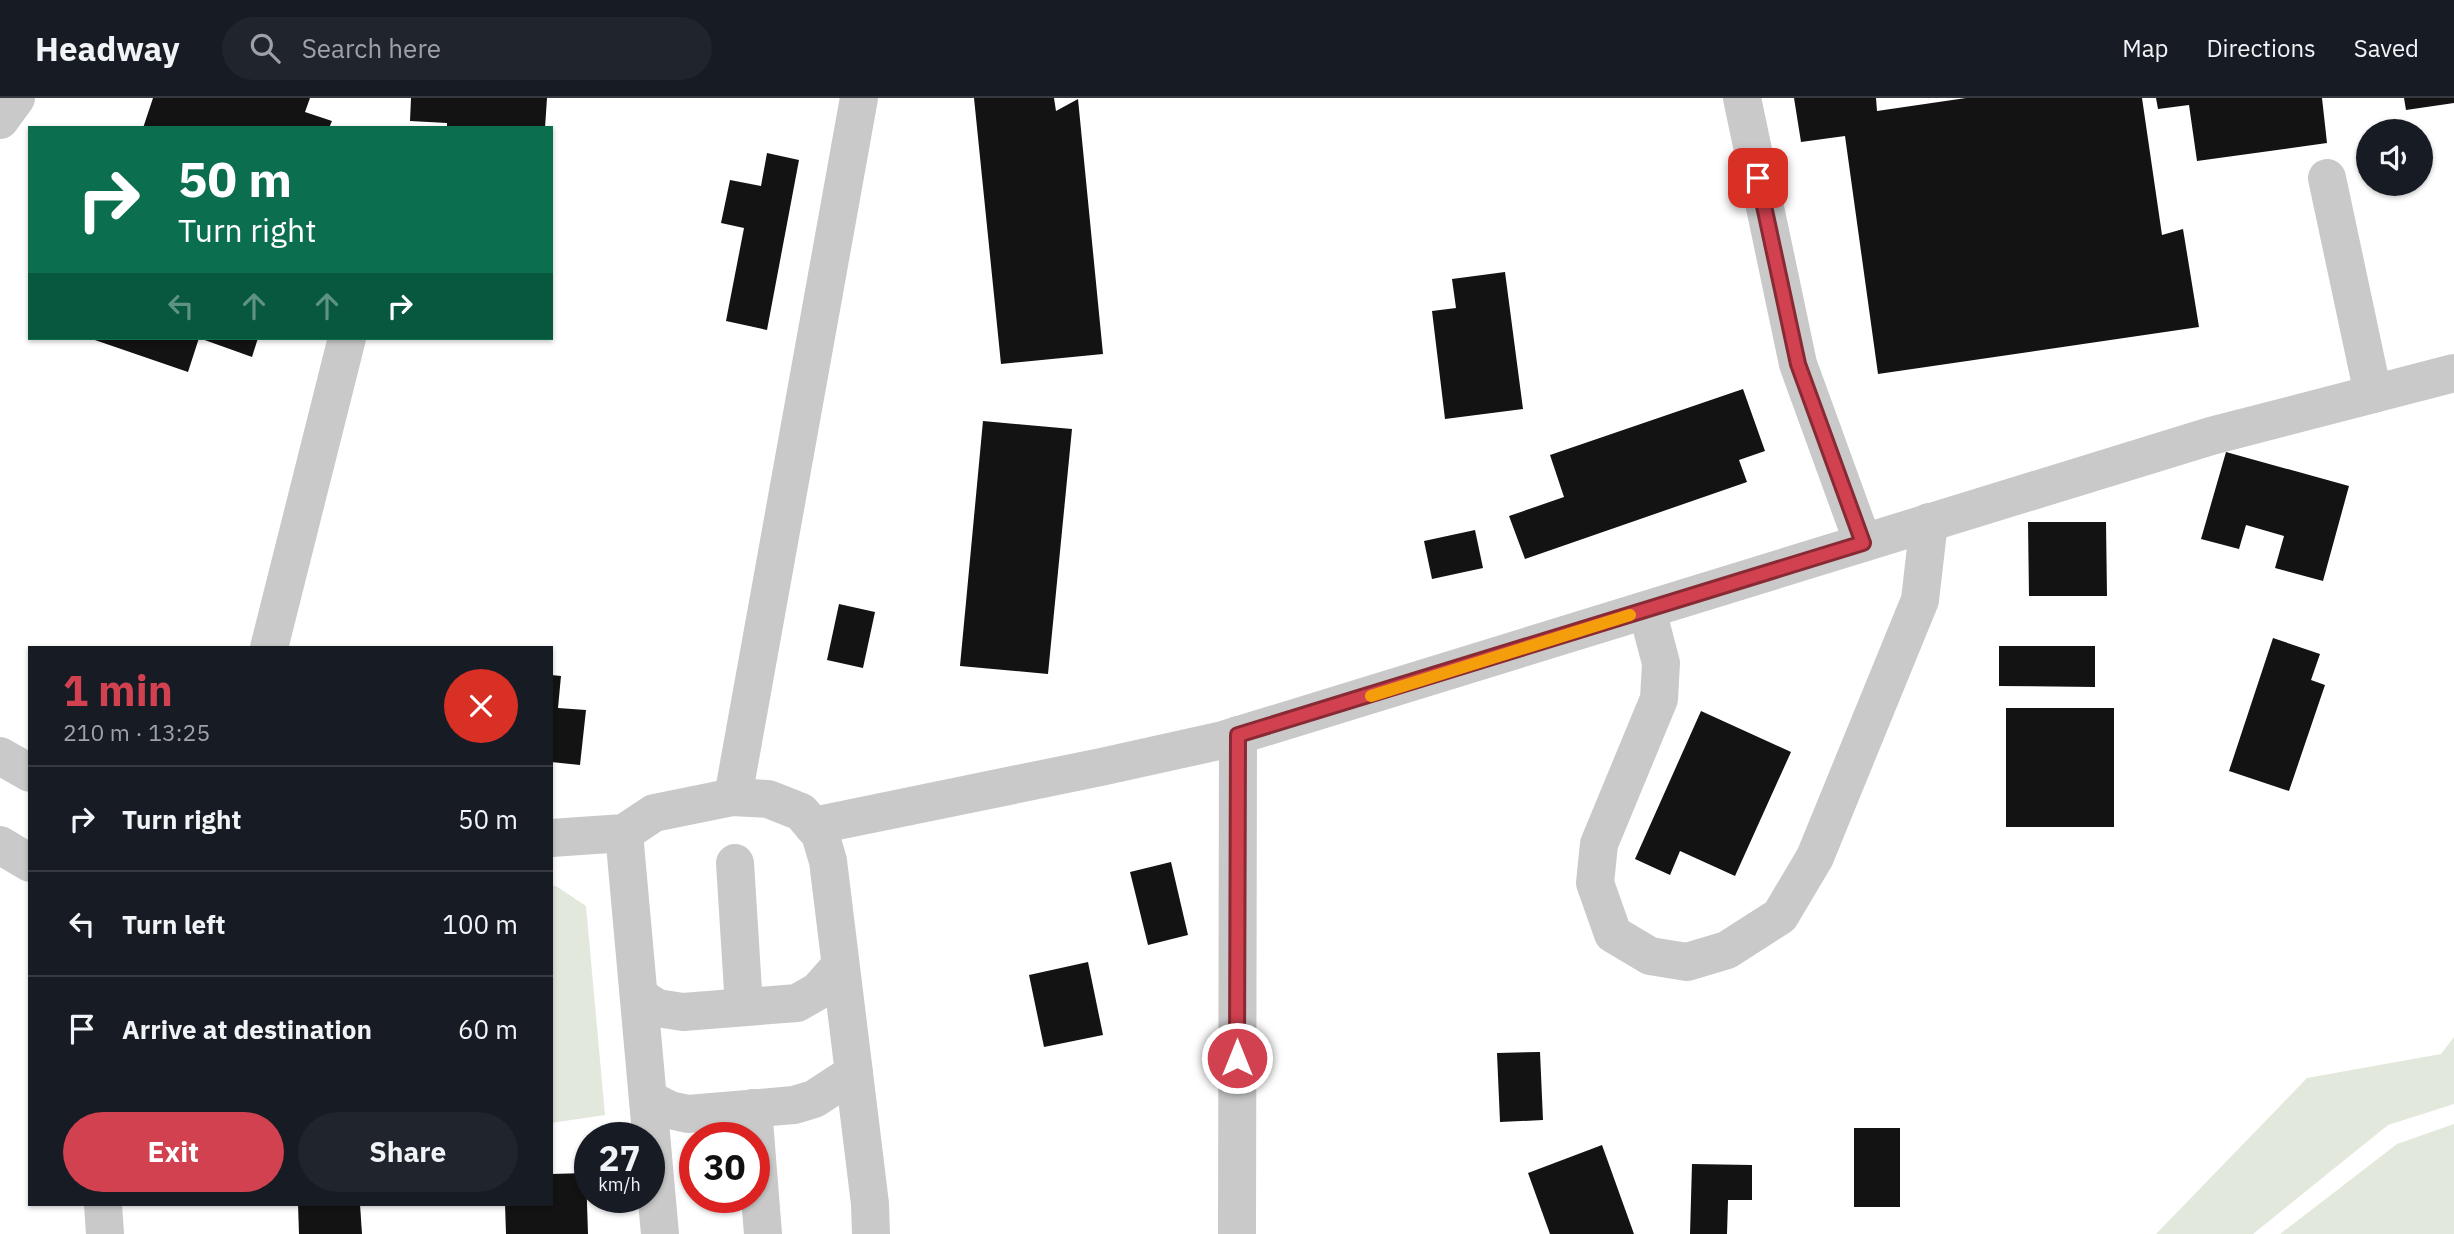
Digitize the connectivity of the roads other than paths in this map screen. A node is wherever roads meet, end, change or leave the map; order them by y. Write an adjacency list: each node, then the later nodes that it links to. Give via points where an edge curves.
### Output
1 (16, 98): 4 (street)
2 (859, 98): 16 (street)
3 (1742, 98): 10 (street, via 1798,364)
4 (0, 120)
5 (2327, 178): 8 (street)
6 (346, 340): 12 (street)
7 (2454, 373): 8 (street)
8 (2373, 394): 9 (street, via 2211,436)
9 (1929, 522): 10 (street); 11 (street, via 1920,600 1815,857 1780,916 1727,950 1687,962 1650,956 1613,934 1595,883 1600,844 1659,699 1661,663)
10 (1863, 543): 11 (street)
11 (1647, 610): 13 (street)
12 (270, 646)
13 (1238, 735): 17 (street); 34 (street)
14 (0, 756): 15 (street)
15 (28, 772)
16 (733, 797): 17 (street, via 768,799 801,812); 18 (street, via 654,813)
17 (813, 826): 23 (street, via 828,860)
18 (624, 833): 19 (street); 24 (street)
19 (553, 838)
20 (0, 845): 21 (street)
21 (28, 862)
22 (735, 863): 25 (street)
23 (841, 966): 25 (street, via 818,991 797,1003); 26 (street)
24 (639, 996): 25 (street, via 657,1008 683,1012); 27 (street)
25 (744, 1007)
26 (853, 1073): 28 (street, via 814,1099); 33 (street)
27 (648, 1099): 28 (street, via 688,1114); 31 (street)
28 (753, 1108): 32 (street)
29 (103, 1206): 30 (street)
30 (106, 1234)
31 (660, 1234)
32 (763, 1234)
33 (871, 1234)
34 (1237, 1234)

